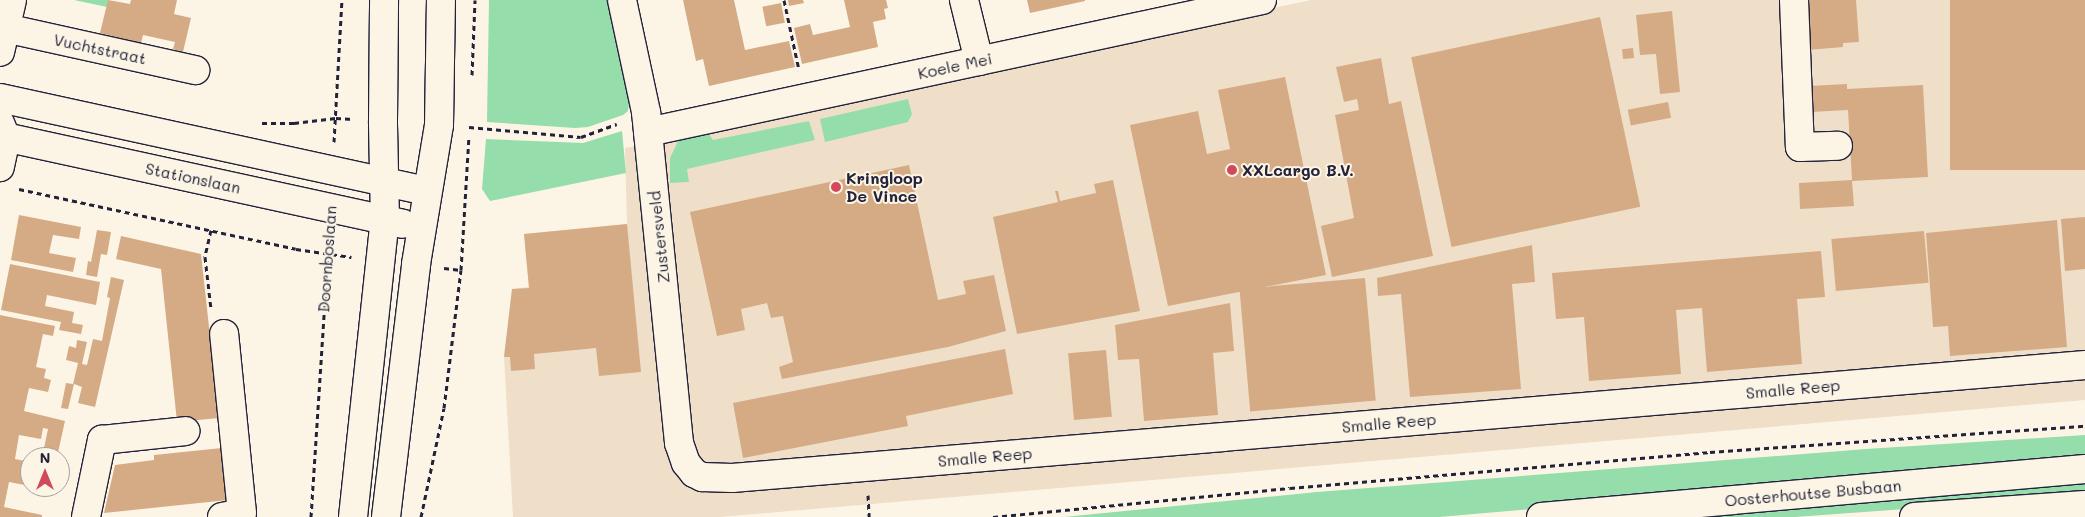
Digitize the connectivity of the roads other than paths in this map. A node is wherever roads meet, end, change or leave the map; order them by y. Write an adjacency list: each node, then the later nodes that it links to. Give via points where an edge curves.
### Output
1 (12, 0): 8 (street, Vuchtstraat)
2 (384, 0): 16 (street)
3 (441, 0): 17 (street, via 439,125)
4 (622, 0): 12 (street, Zustersveld)
5 (964, 0): 9 (street)
6 (1261, 0): 9 (street, Koele Mei)
7 (1794, 0): 14 (street, via 1800,147)
8 (3, 40): 10 (street, Vuchtstraat)
9 (979, 61): 12 (street, Koele Mei, via 805,98)
10 (196, 70)
11 (0, 98): 16 (street)
12 (647, 122): 24 (street, Zustersveld, via 678,432 681,453)
13 (2, 132): 15 (street); 18 (street, Stationslaan)
14 (1838, 146)
15 (5, 177)
16 (383, 181): 17 (street); 18 (street)
17 (427, 190): 19 (street)
18 (385, 220): 19 (street); 28 (street)
19 (421, 228): 29 (street)
20 (224, 334): 27 (street, via 242,513)
21 (2085, 365): 24 (street, Smalle Reep, via 732,478 712,478)
22 (186, 431): 26 (street, via 102,440)
23 (2085, 469): 30 (street, Oosterhoutse Busbaan)
24 (694, 473)
25 (2085, 505): 31 (street)
26 (86, 517)
27 (222, 517)
28 (352, 517)
29 (386, 517)
30 (1541, 517)
31 (1914, 517)

